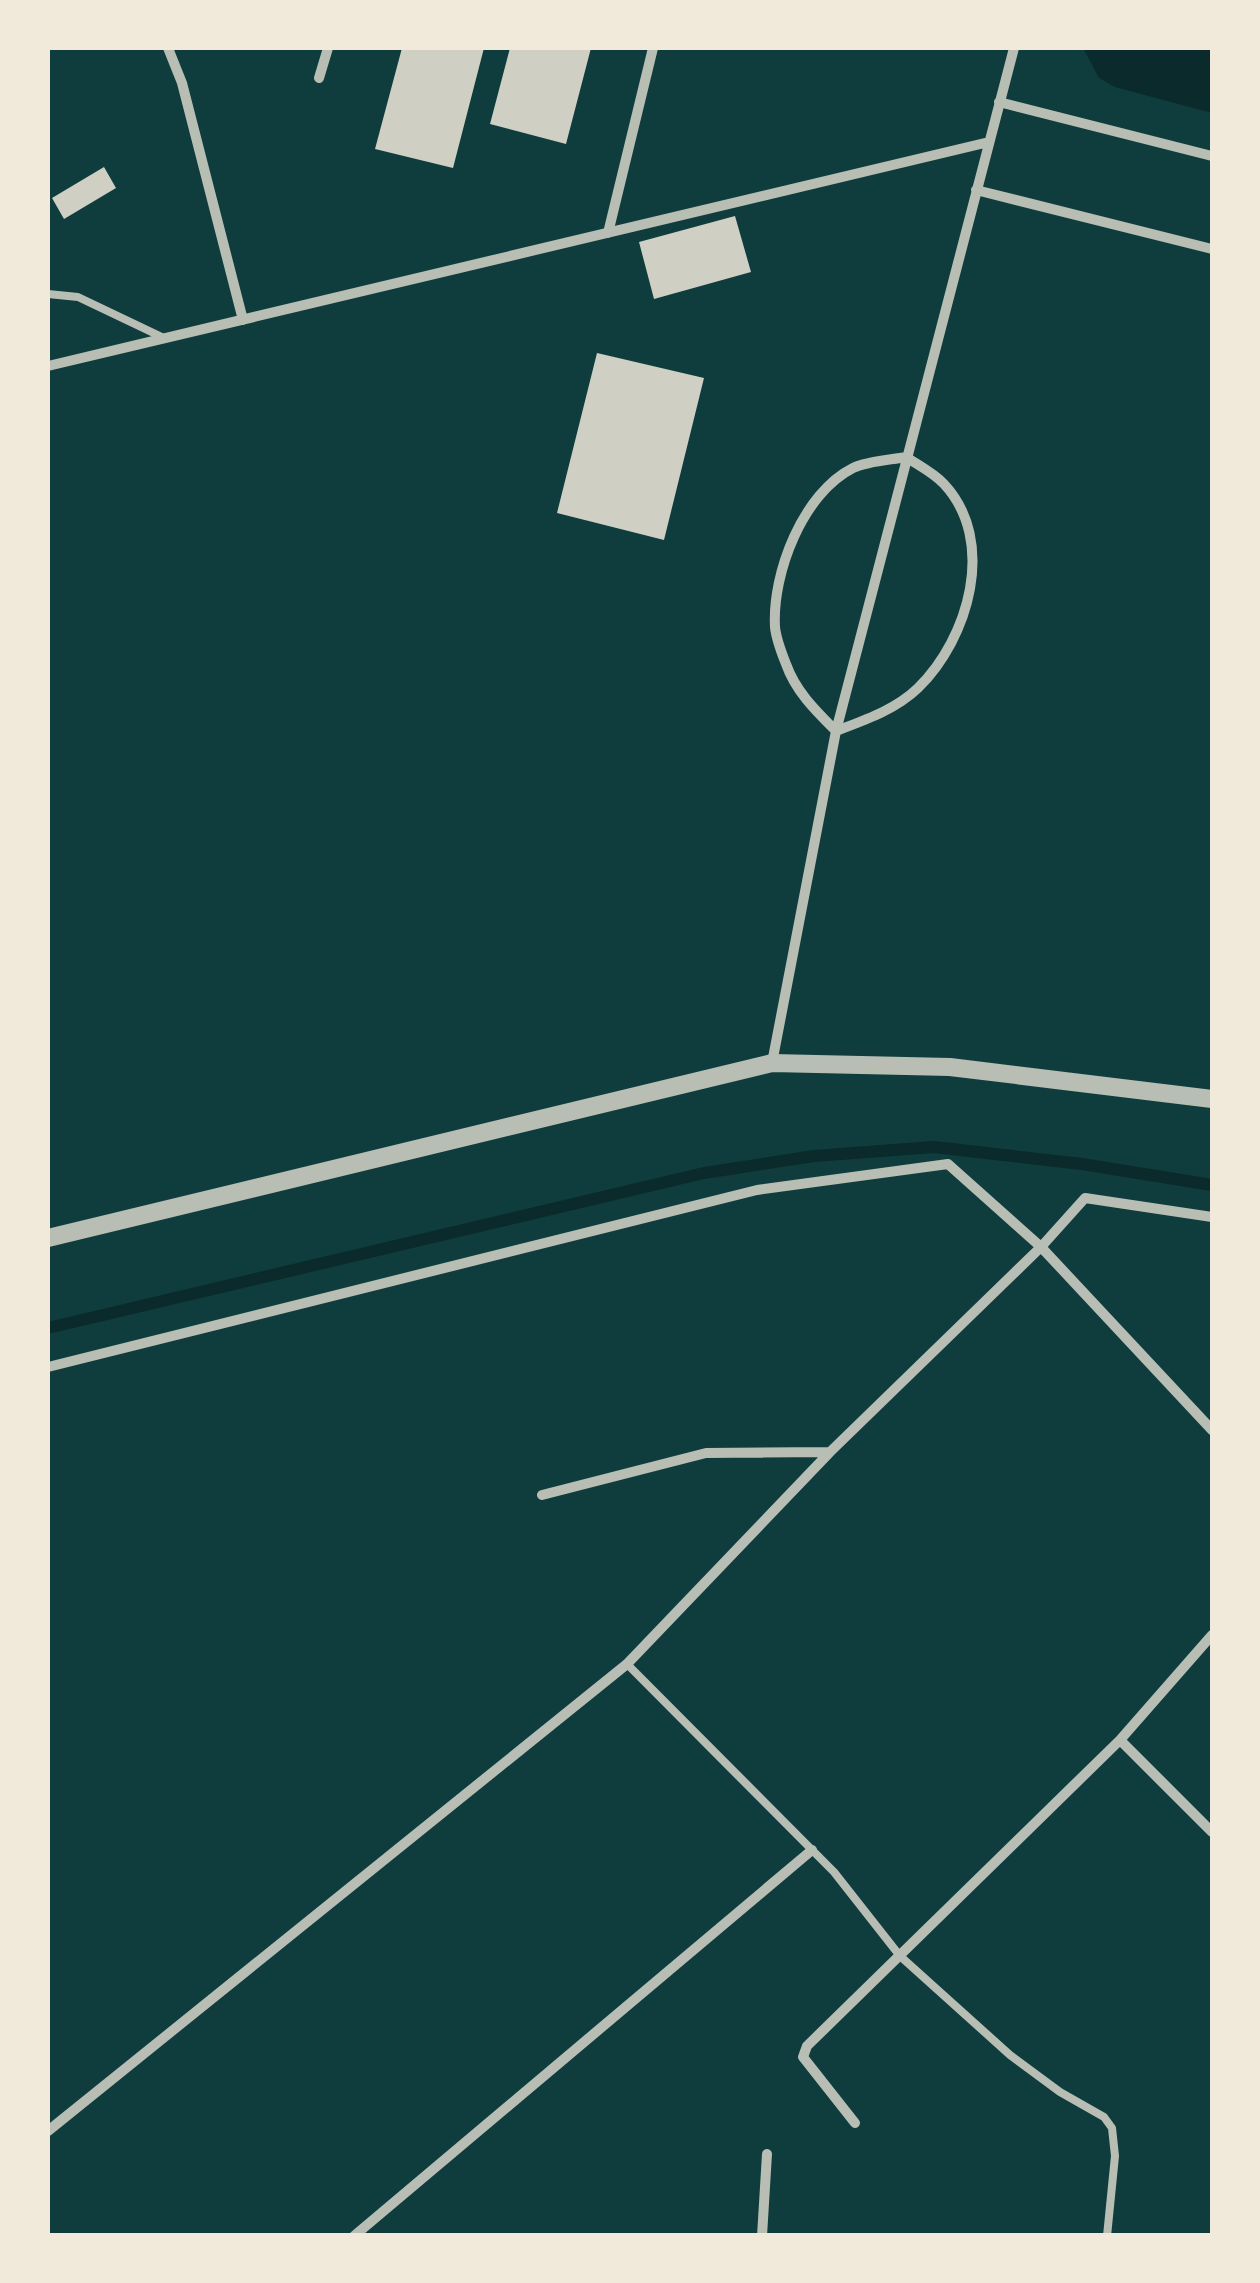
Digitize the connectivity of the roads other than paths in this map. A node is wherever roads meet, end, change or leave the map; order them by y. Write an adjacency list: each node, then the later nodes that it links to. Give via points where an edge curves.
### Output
1 (168, 48): 13 (street)
2 (328, 48): 5 (street)
3 (654, 48): 10 (street)
4 (1014, 48): 6 (street)
5 (320, 78)
6 (999, 102): 7 (street); 8 (street)
7 (989, 142): 9 (street); 10 (street)
8 (1212, 156)
9 (976, 190): 11 (street); 16 (street)
10 (608, 232): 13 (street)
11 (1212, 249)
12 (48, 294): 14 (lane, via 78,298)
13 (243, 320): 14 (street)
14 (164, 338): 15 (street)
15 (48, 366)
16 (906, 457): 17 (street); 17 (street, via 854,468 817,496 795,530 782,580 775,628 786,666 806,701); 17 (street, via 944,483 964,514 975,556 966,605 946,650 918,688 879,715)
17 (836, 731): 18 (street)
18 (772, 1062): 19 (street, via 950,1067); 21 (street)
19 (1212, 1098)
20 (1212, 1217): 22 (street, via 1084,1198)
21 (48, 1238)
22 (1041, 1247): 23 (street, via 948,1164 757,1190); 24 (street); 25 (street)
23 (48, 1367)
24 (1212, 1430)
25 (830, 1452): 26 (street, via 706,1453); 28 (street)
26 (542, 1495)
27 (1212, 1634): 29 (street)
28 (627, 1664): 31 (lane); 34 (street)
29 (1120, 1740): 30 (street); 32 (street)
30 (1212, 1832)
31 (812, 1850): 32 (lane); 36 (street)
32 (900, 1956): 33 (street, via 804,2050 806,2062); 38 (lane, via 1010,2056 1104,2117 1115,2156)
33 (855, 2123)
34 (48, 2131)
35 (766, 2154): 37 (street)
36 (354, 2236)
37 (762, 2236)
38 (1107, 2236)

